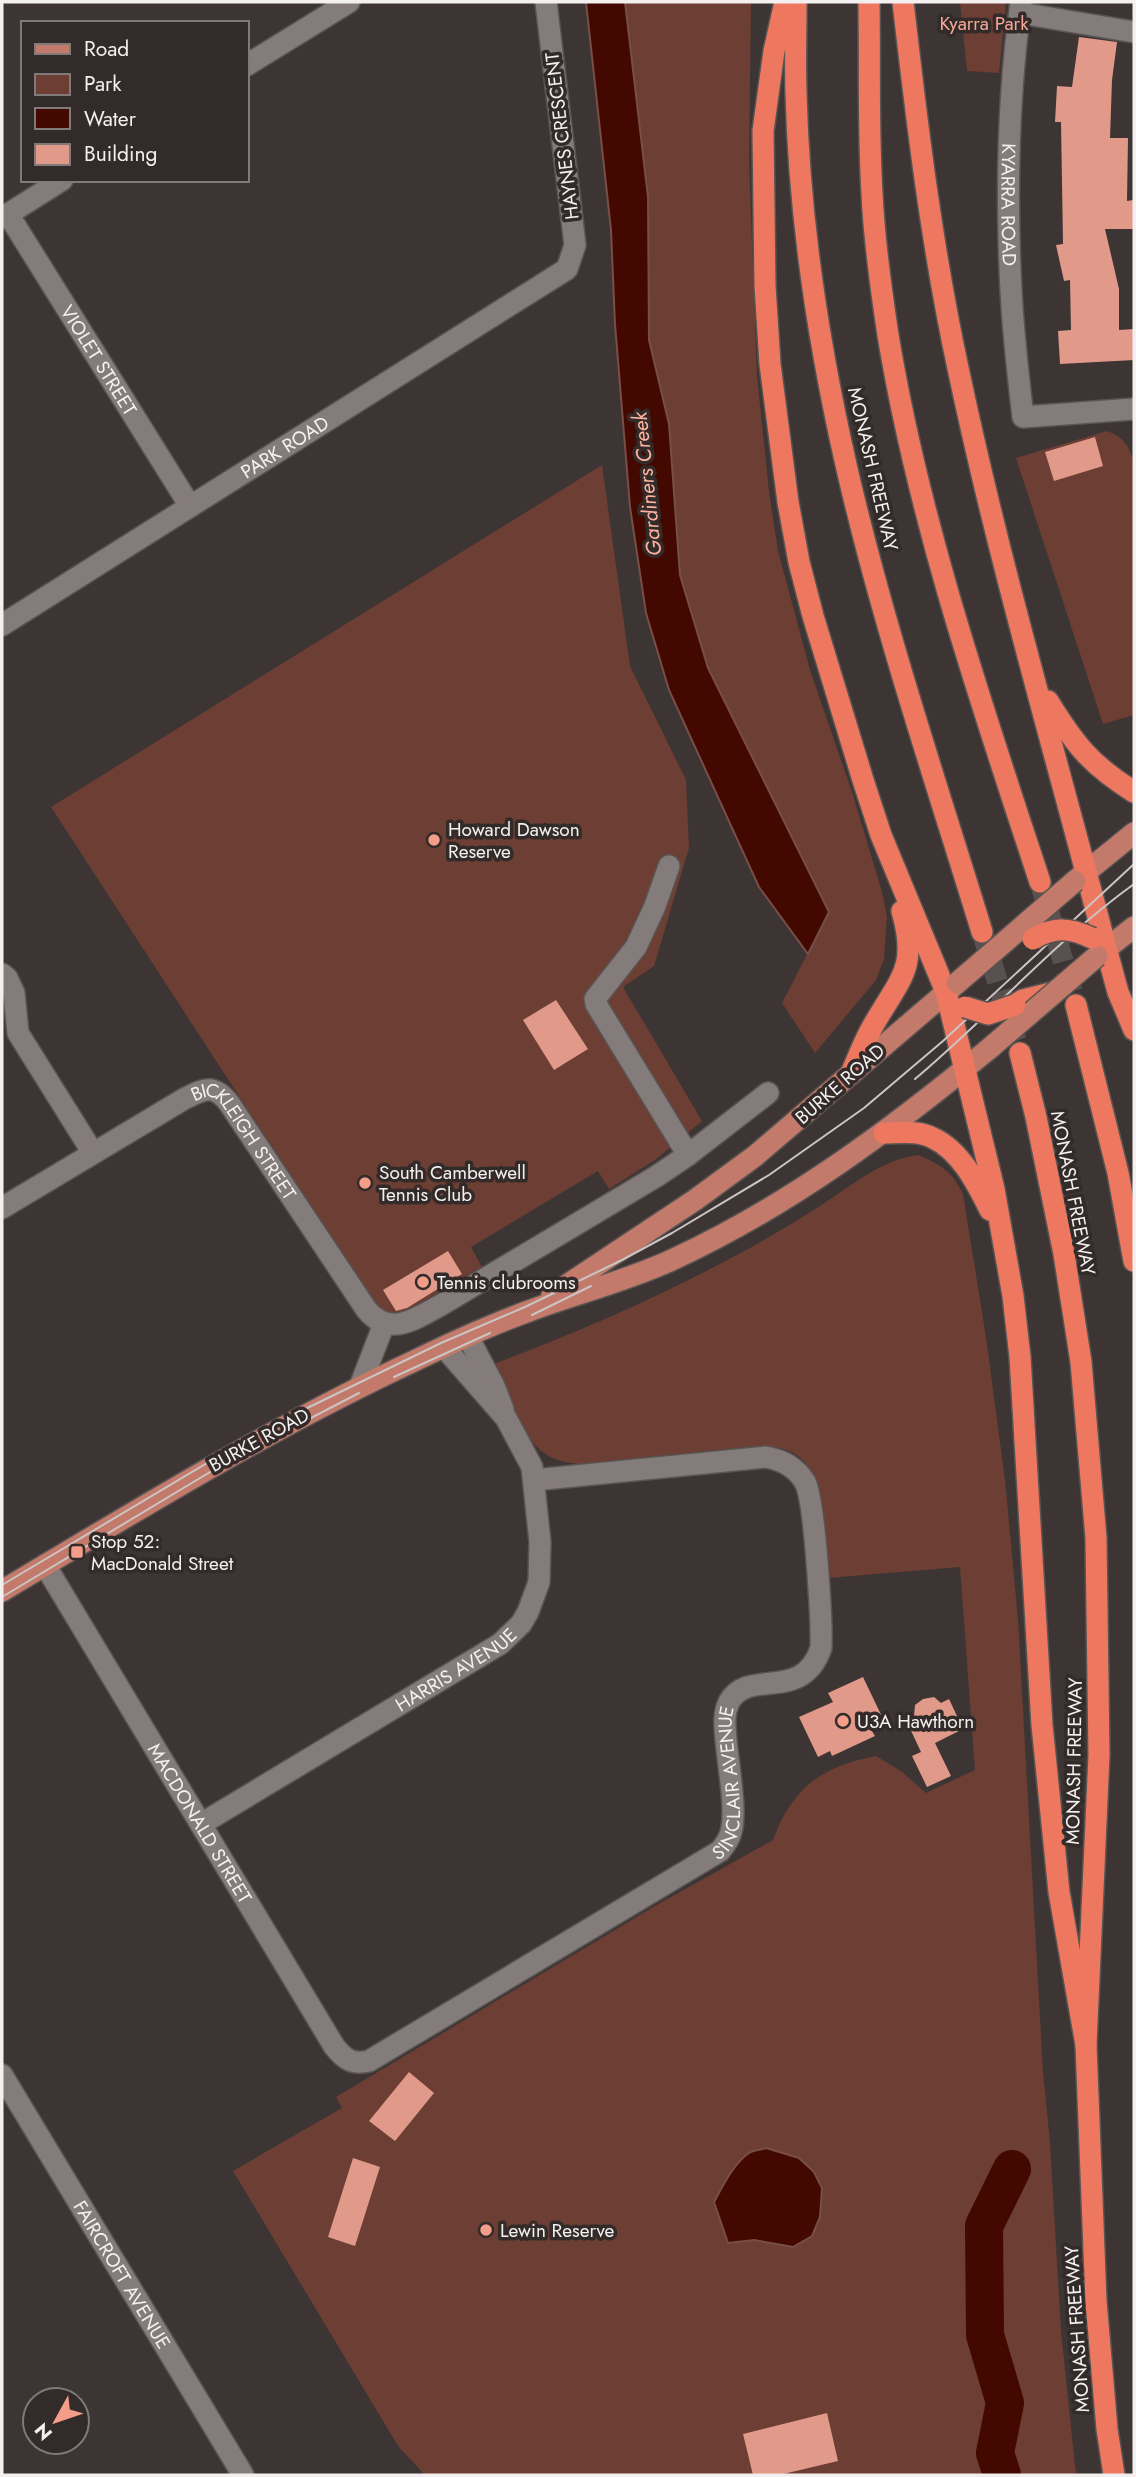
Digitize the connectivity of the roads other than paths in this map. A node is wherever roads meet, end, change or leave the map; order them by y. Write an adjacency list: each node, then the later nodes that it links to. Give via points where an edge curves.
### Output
1 (349, 2): 9 (street)
2 (546, 2): 12 (street, HAYNES CRESCENT, via 575,245)
3 (785, 2): 19 (highway, via 763,131 765,286 776,416 799,562)
4 (796, 2): 24 (highway, MONASH FREEWAY, via 796,93 804,207 823,348 847,469 877,585)
5 (869, 2): 22 (highway, via 872,193 898,385 955,615)
6 (903, 2): 16 (highway, via 930,210 957,366)
7 (1020, 7): 8 (street); 13 (street, KYARRA ROAD, via 1010,213 1011,289 1023,417)
8 (1134, 32)
9 (248, 64)
10 (59, 182): 11 (street)
11 (5, 216): 14 (street, VIOLET STREET)
12 (568, 269): 14 (street, PARK ROAD)
13 (1134, 409)
14 (190, 506): 15 (street, PARK ROAD)
15 (2, 625)
16 (1035, 680): 17 (highway, via 1084,754); 21 (highway)
17 (1134, 792)
18 (1134, 833): 21 (main road, BURKE ROAD)
19 (881, 835): 28 (highway); 35 (highway, via 906,924 908,960 899,986 873,1025)
20 (669, 866): 39 (street, via 640,939 596,999)
21 (1080, 877): 25 (highway); 26 (main road, BURKE ROAD, bridge)
22 (1040, 882)
23 (1134, 927): 25 (main road, BURKE ROAD)
24 (982, 932)
25 (1098, 947): 26 (highway, bridge, via 1076,931 1060,929); 29 (main road, BURKE ROAD, bridge); 32 (highway)
26 (997, 949): 28 (main road, BURKE ROAD, bridge)
27 (2, 974): 31 (street, via 14,993)
28 (951, 987): 29 (highway, bridge, via 965,1007 988,1014); 34 (highway); 35 (main road, BURKE ROAD)
29 (1055, 992): 34 (main road, BURKE ROAD, bridge)
30 (1076, 1005): 42 (highway, via 1118,1174)
31 (10, 1028): 38 (street)
32 (1134, 1029)
33 (1020, 1053): 53 (highway, MONASH FREEWAY, via 1079,1350 1096,1538 1099,1755)
34 (971, 1064): 37 (main road, BURKE ROAD); 41 (highway)
35 (851, 1074): 43 (main road, BURKE ROAD, via 722,1181)
36 (768, 1093): 39 (street)
37 (884, 1133): 41 (highway, via 919,1134 946,1146 978,1185); 43 (main road, BURKE ROAD, via 777,1203 672,1260)
38 (93, 1153): 40 (street, BICKLEIGH STREET); 44 (street, BICKLEIGH STREET, via 203,1089 215,1090 229,1103 366,1309)
39 (688, 1155): 44 (street, via 441,1305 404,1323)
40 (2, 1208)
41 (1003, 1238): 53 (highway, via 1020,1357 1042,1725 1059,1892)
42 (1134, 1261)
43 (527, 1311): 45 (main road, BURKE ROAD)
44 (384, 1324): 47 (street)
45 (468, 1337): 46 (main road, BURKE ROAD); 48 (street, HARRIS AVENUE)
46 (444, 1347): 47 (main road, BURKE ROAD); 48 (street, HARRIS AVENUE)
47 (360, 1386): 50 (main road, BURKE ROAD, via 228,1456)
48 (506, 1418): 49 (street, HARRIS AVENUE, via 528,1457)
49 (534, 1480): 52 (street, HARRIS AVENUE, via 539,1582 528,1612 510,1635); 54 (street, SINCLAIR AVENUE, via 766,1457 787,1463 808,1488 821,1648 811,1668 796,1679 749,1687 728,1704 725,1725 733,1824 720,1851)
50 (45, 1565): 51 (main road, BURKE ROAD); 52 (street, MACDONALD STREET)
51 (2, 1591)
52 (201, 1824): 54 (street, MACDONALD STREET, via 334,2046 347,2060)
53 (1086, 2045): 57 (highway, MONASH FREEWAY, via 1096,2301)
54 (369, 2061)
55 (2, 2075): 56 (street, FAIRCROFT AVENUE)
56 (243, 2475)
57 (1114, 2475)

